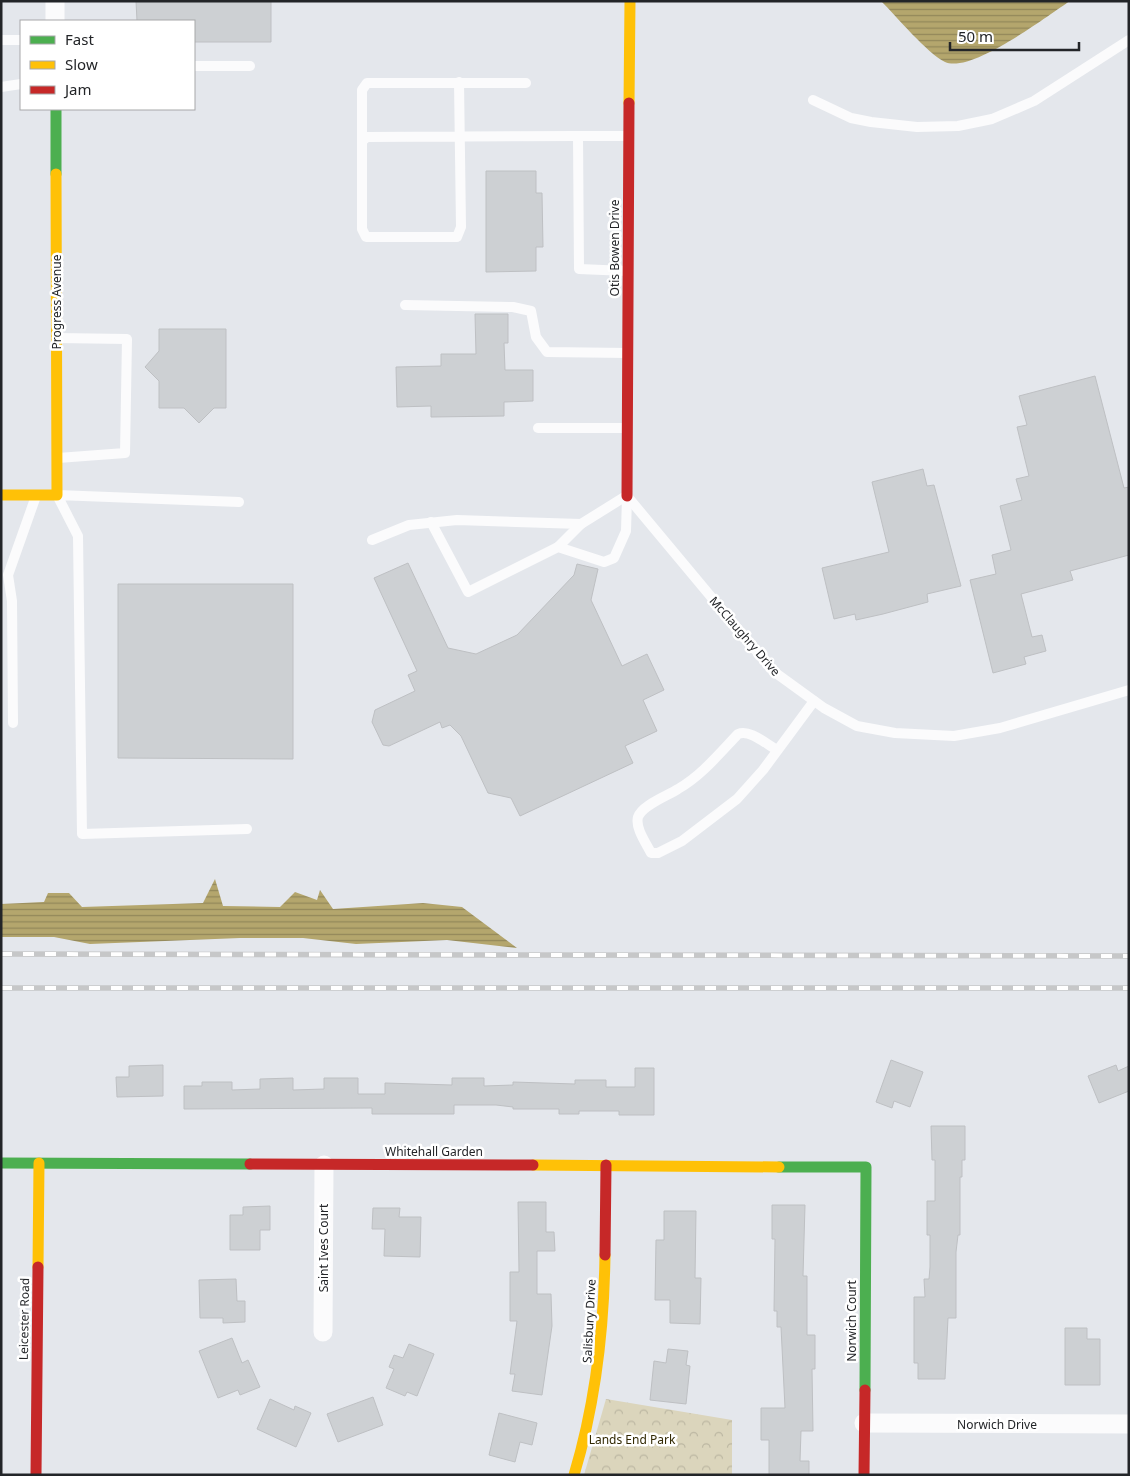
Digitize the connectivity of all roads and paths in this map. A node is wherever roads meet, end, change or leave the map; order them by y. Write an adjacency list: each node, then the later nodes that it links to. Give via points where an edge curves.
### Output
1 (55, 1): 3 (street)
2 (630, 1): 17 (street, Otis Bowen Drive)
3 (55, 20)
4 (1, 40): 5 (lane)
5 (20, 40)
6 (1129, 40): 13 (lane, via 1034,101 992,119 958,126 917,127 871,122 851,118)
7 (195, 66): 8 (lane)
8 (250, 66)
9 (459, 82): 10 (lane); 15 (lane); 18 (lane, via 367,83 362,90)
10 (526, 83)
11 (20, 84): 12 (lane)
12 (1, 87)
13 (813, 100)
14 (56, 110): 21 (street, Progress Avenue)
15 (459, 136): 16 (lane); 18 (lane, via 367,137); 18 (lane, via 461,227 457,238 449,239 366,238 362,229)
16 (578, 136): 17 (lane); 19 (lane, via 579,269)
17 (628, 136): 19 (street, Otis Bowen Drive)
18 (362, 141)
19 (627, 270): 22 (street, Otis Bowen Drive)
20 (404, 305): 22 (lane, via 513,307 531,311 536,337 548,352)
21 (57, 338): 25 (street, Progress Avenue); 25 (lane, via 126,339 125,453)
22 (627, 353): 24 (street, Otis Bowen Drive)
23 (538, 428): 24 (lane)
24 (627, 428): 29 (street, Otis Bowen Drive)
25 (57, 459): 28 (street, Progress Avenue)
26 (1, 495): 27 (street)
27 (37, 495): 28 (street); 37 (lane, via 8,576 12,601)
28 (57, 496): 30 (lane); 39 (lane, via 78,536 82,834)
29 (627, 496): 32 (lane); 34 (lane, via 626,532 614,558 604,562); 36 (lane, McClaughry Drive, via 773,671)
30 (239, 502)
31 (431, 522): 32 (lane); 33 (lane, via 409,525); 34 (lane, via 468,592)
32 (582, 524): 34 (lane)
33 (372, 540)
34 (558, 547)
35 (1129, 690): 36 (lane, McClaughry Drive, via 1000,728 954,736 895,734 856,726)
36 (814, 701): 38 (lane)
37 (13, 722)
38 (777, 750): 38 (lane, via 737,799 682,841 658,853 651,853 638,828 641,811 682,787 742,732)
39 (247, 829)
40 (1, 1163): 41 (street, Whitehall Garden)
41 (39, 1163): 42 (street, Whitehall Garden); 48 (street, Leicester Road)
42 (324, 1165): 43 (street, Whitehall Garden); 45 (street, Saint Ives Court)
43 (606, 1165): 44 (street, Whitehall Garden); 49 (street, Salisbury Drive, via 602,1356 591,1418)
44 (866, 1167): 46 (street, Norwich Court)
45 (323, 1332)
46 (864, 1423): 47 (street, Norwich Drive); 50 (street, Norwich Court)
47 (1129, 1424)
48 (36, 1475)
49 (574, 1475)
50 (864, 1475)

